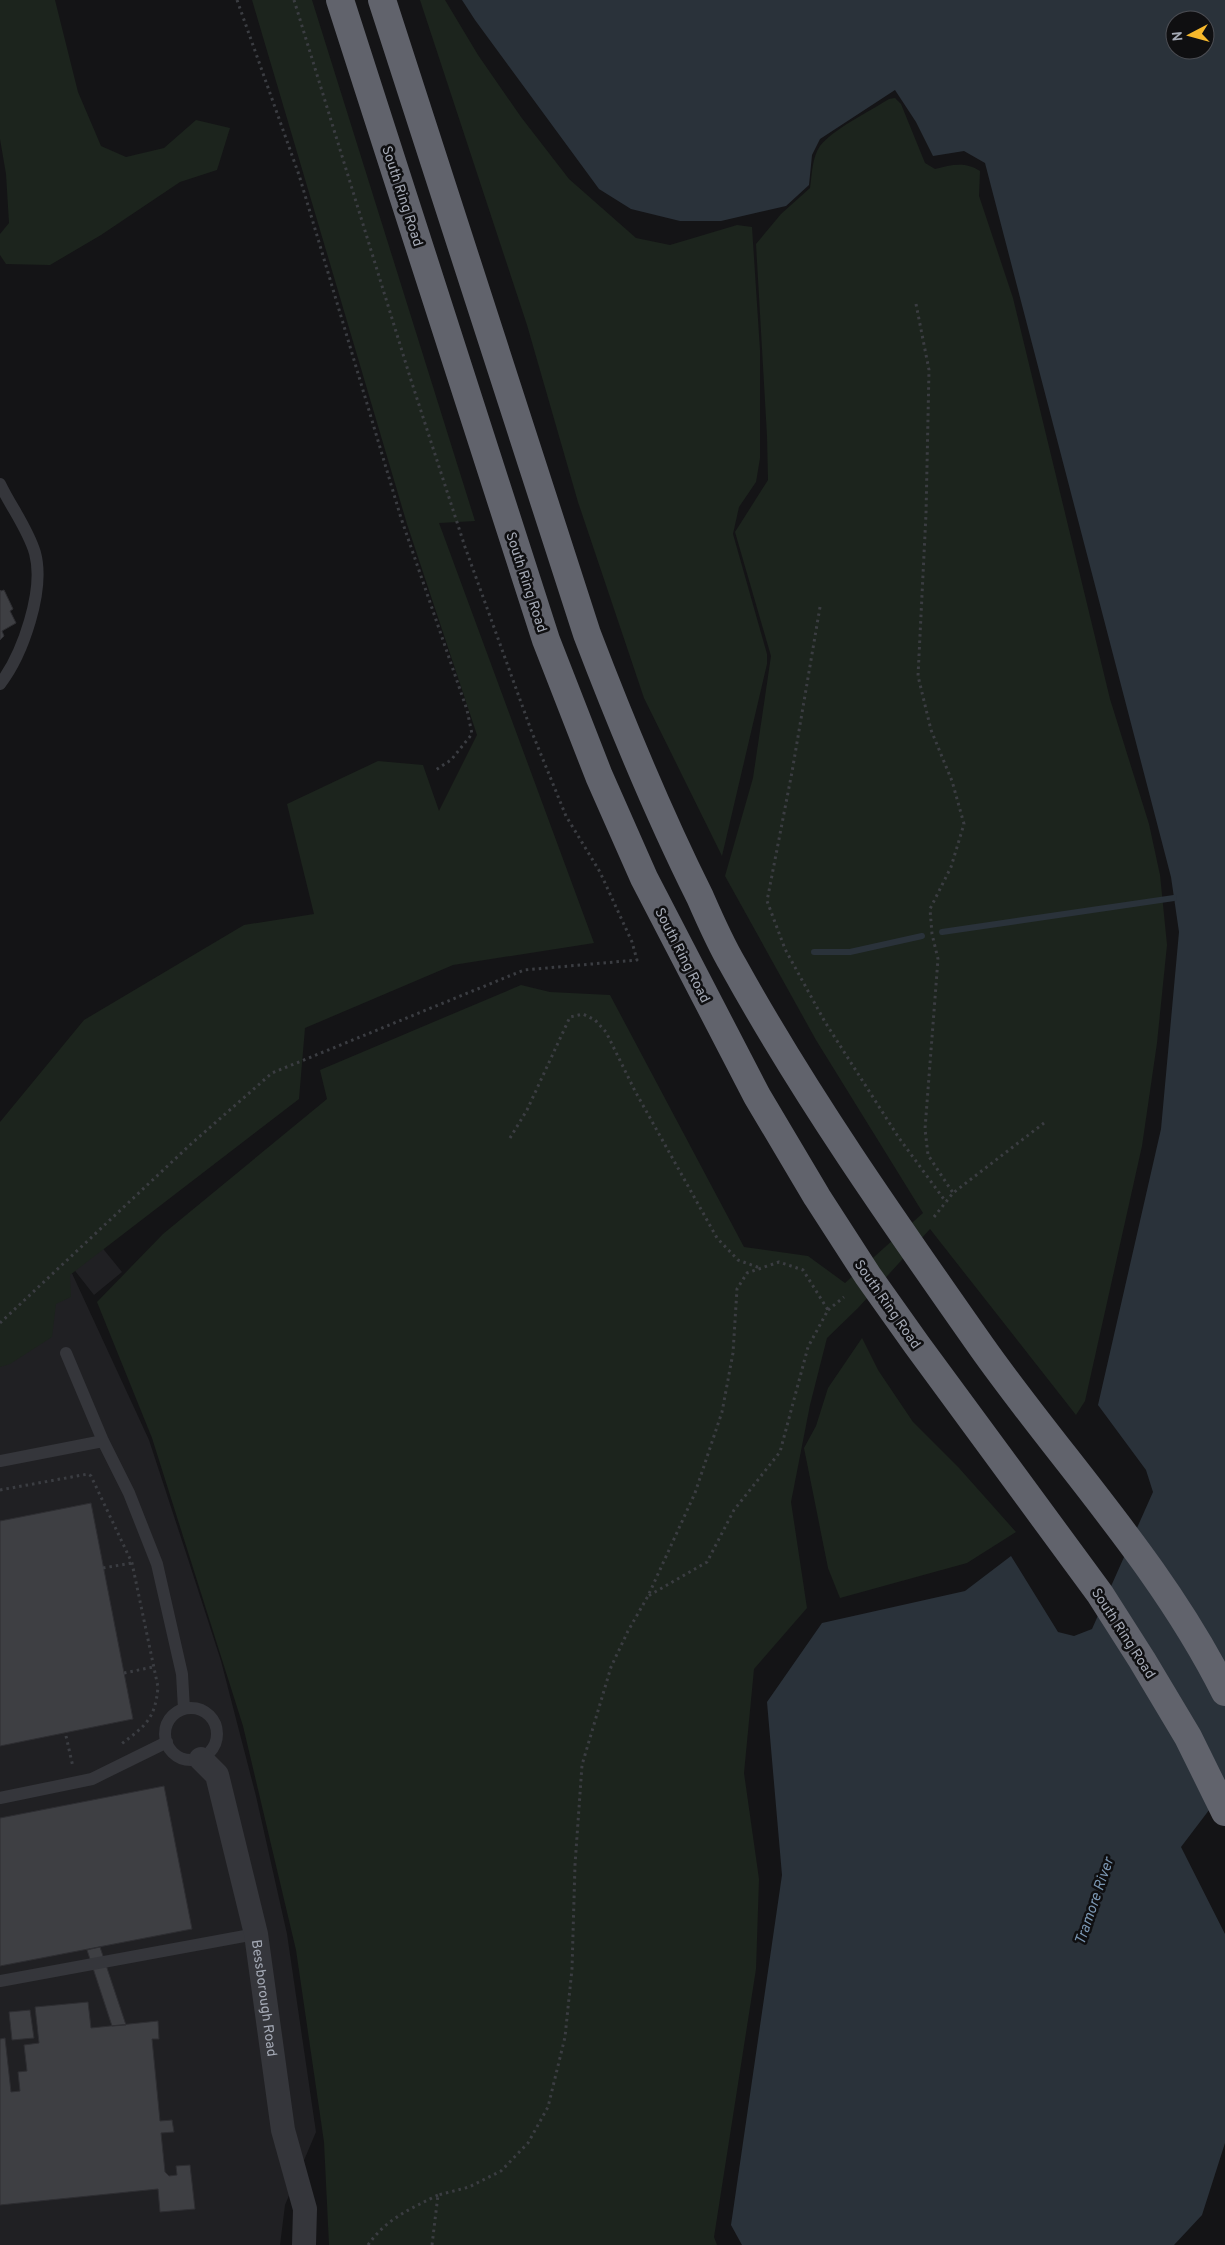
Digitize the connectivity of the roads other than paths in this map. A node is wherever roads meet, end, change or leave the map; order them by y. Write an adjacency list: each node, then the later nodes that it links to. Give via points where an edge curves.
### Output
1 (340, 0): 13 (highway, South Ring Road, via 546,640 599,776 644,878 757,1096 827,1213 917,1346 1100,1594 1188,1737)
2 (382, 0): 8 (highway, via 586,634 678,853 731,962 793,1068 861,1173 983,1349 1127,1535 1180,1612)
3 (0, 484): 4 (lane, via 30,540 38,568 36,595 27,632)
4 (0, 684)
5 (66, 1353): 6 (lane)
6 (103, 1441): 7 (lane); 9 (lane, via 129,1494 157,1564 182,1674)
7 (0, 1461)
8 (1223, 1688)
9 (184, 1709): 10 (lane, via 171,1718 167,1726); 11 (lane, via 209,1714 217,1730 214,1747)
10 (167, 1742): 11 (lane, via 177,1756); 12 (lane, via 92,1779)
11 (201, 1759): 14 (street, Bessborough Road, via 217,1775)
12 (0, 1798)
13 (1225, 1812)
14 (256, 1934): 15 (lane); 16 (street, Bessborough Road, via 284,2130 305,2209)
15 (0, 1981)
16 (304, 2245)

